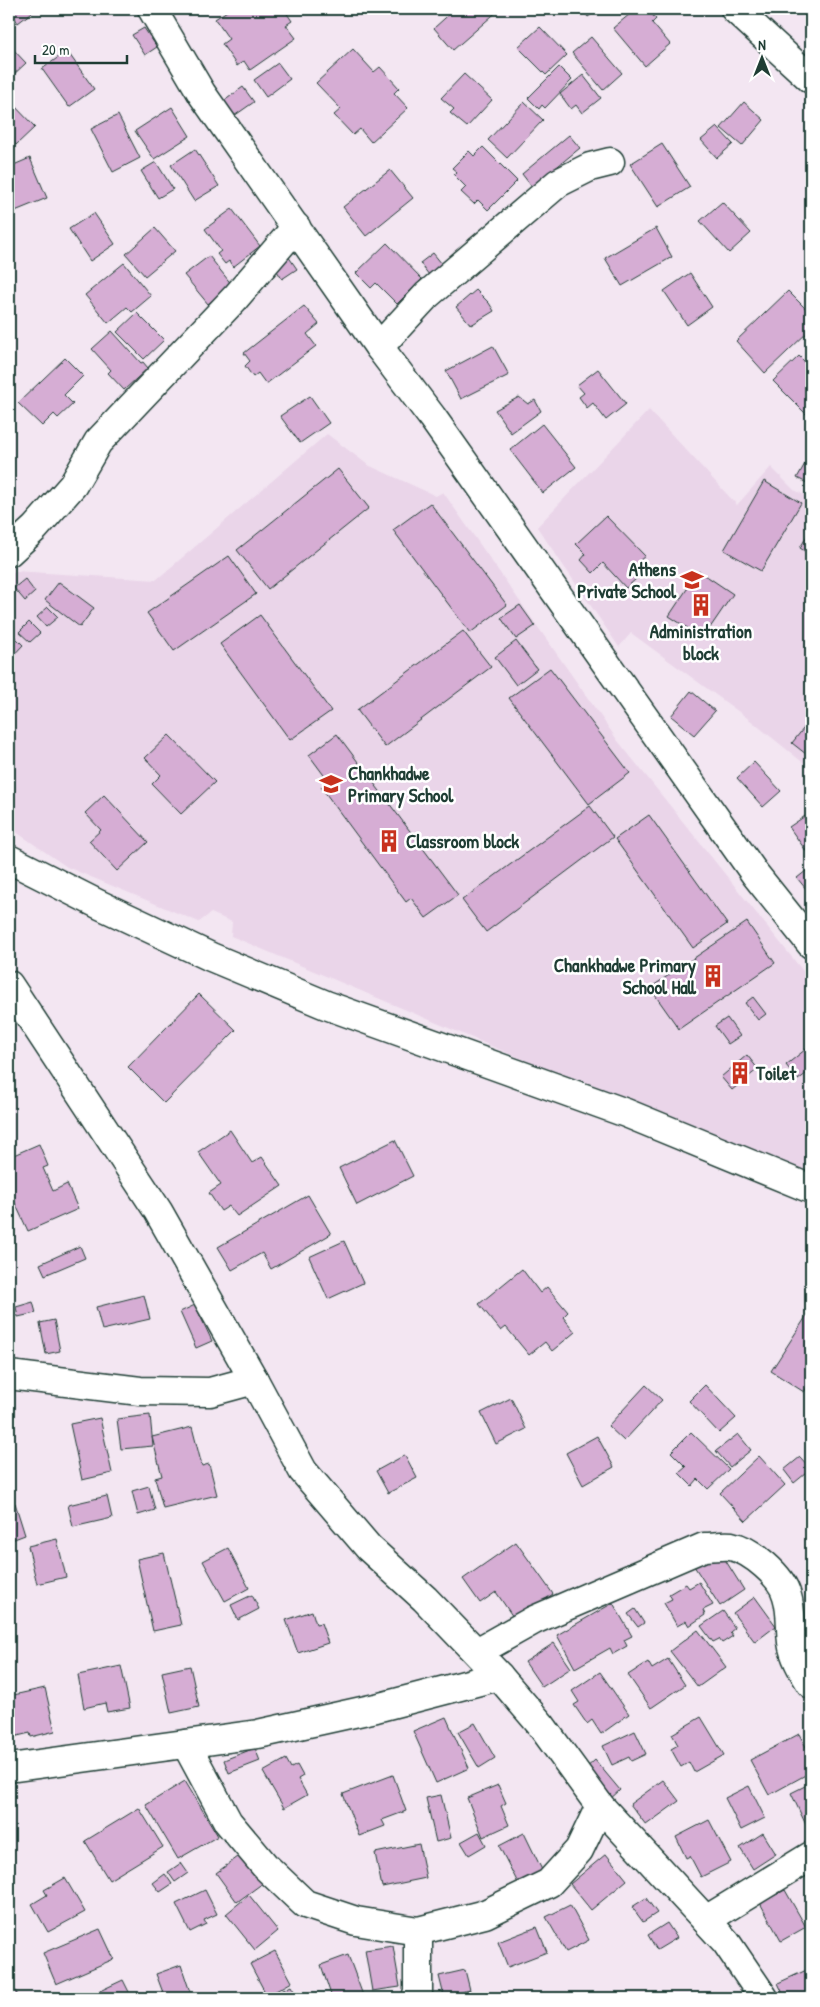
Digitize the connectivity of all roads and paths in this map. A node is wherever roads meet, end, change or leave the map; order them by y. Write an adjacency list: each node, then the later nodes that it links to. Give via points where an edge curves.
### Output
1 (152, 9): 5 (street, via 202,94)
2 (735, 9): 3 (street)
3 (811, 79)
4 (610, 162): 6 (street, via 590,167 558,183 427,295)
5 (296, 227): 6 (street); 7 (street, via 236,298 98,442 73,485)
6 (379, 347): 9 (street, via 755,874)
7 (9, 552)
8 (9, 859): 11 (street, via 194,949 326,1005 617,1110)
9 (811, 944)
10 (9, 986): 13 (street, via 158,1211)
11 (811, 1189)
12 (9, 1375): 13 (street, via 140,1391 210,1392)
13 (254, 1380): 14 (street, via 302,1471 369,1548)
14 (477, 1652): 15 (street); 16 (street, via 534,1620 704,1547 731,1546 753,1555 772,1572 787,1594 792,1643 800,1667)
15 (499, 1676): 17 (street, via 267,1732); 19 (street, via 541,1725)
16 (811, 1684)
17 (186, 1744): 18 (street); 22 (street, via 228,1822 265,1866 305,1904 356,1920)
18 (9, 1768)
19 (600, 1806): 21 (street); 22 (street, via 579,1850 548,1883 485,1914)
20 (811, 1856): 21 (street)
21 (706, 1920): 24 (street, via 726,1942)
22 (418, 1931): 23 (street)
23 (416, 1998)
24 (764, 1998)

